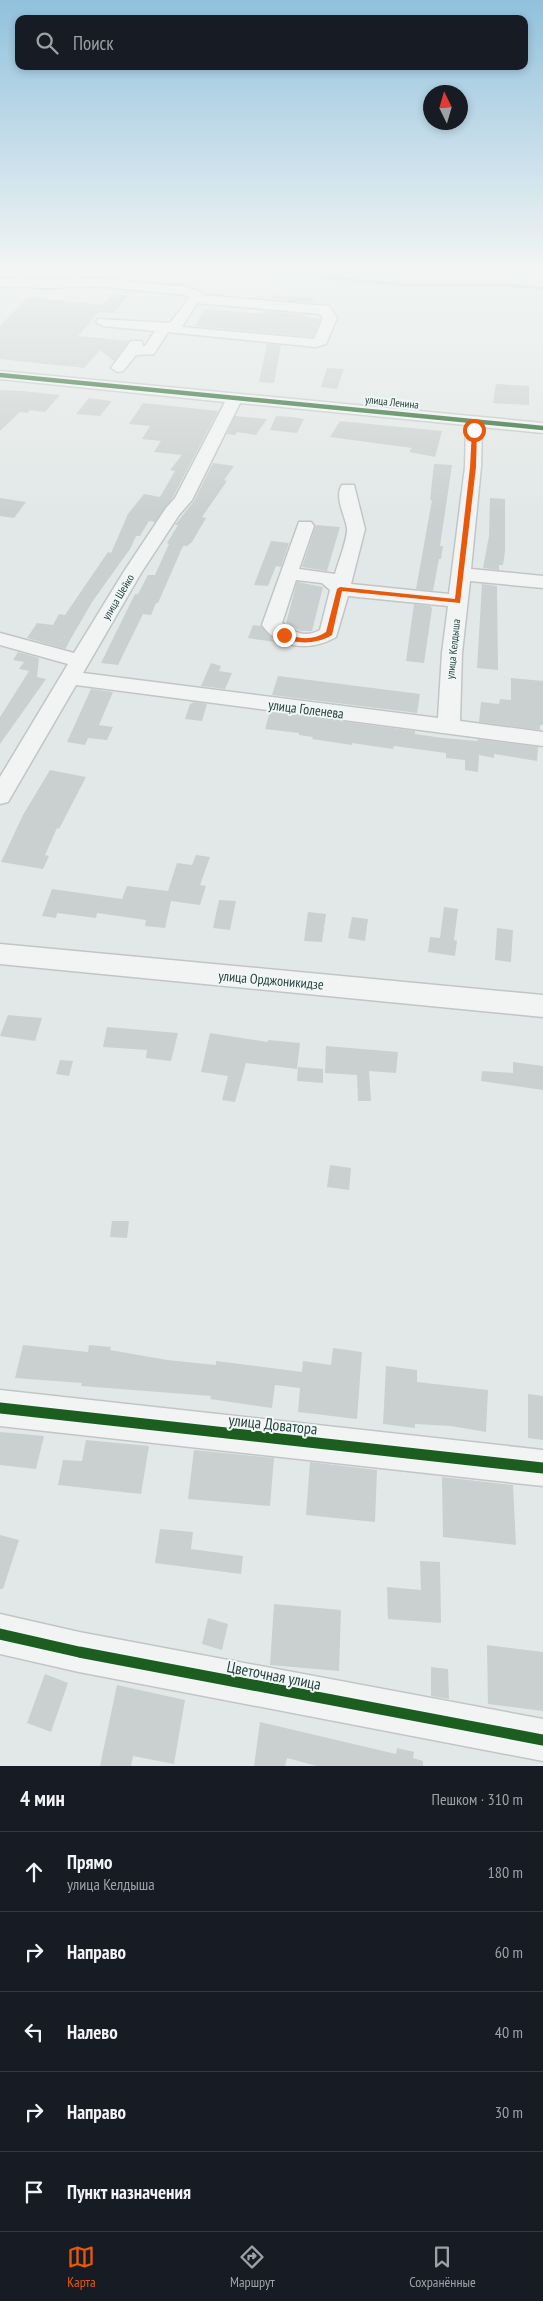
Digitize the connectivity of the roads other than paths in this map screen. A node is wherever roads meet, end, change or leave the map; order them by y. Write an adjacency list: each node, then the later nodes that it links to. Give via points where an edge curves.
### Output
1 (132, 349): 2 (street)
2 (118, 368)
3 (0, 376): 4 (street, улица Ленина)
4 (235, 398): 5 (street, улица Ленина); 15 (street, улица Шейко, via 183,500 132,573)
5 (474, 421): 6 (street, улица Ленина); 10 (street, улица Келдыша, via 473,467)
6 (543, 428)
7 (348, 490): 12 (street, via 356,529)
8 (305, 526): 9 (street)
9 (288, 574): 12 (street, via 328,578); 12 (street, via 272,624 290,639 319,640 329,633)
10 (461, 574): 11 (street); 13 (street, улица Келдыша)
11 (543, 582)
12 (340, 589): 13 (street)
13 (458, 602): 16 (street, улица Келдыша)
14 (0, 639): 15 (street, улица Голенева)
15 (75, 670): 16 (street, улица Голенева); 18 (street, улица Шейко)
16 (448, 727): 17 (street, улица Голенева)
17 (543, 739)
18 (0, 796)
19 (0, 954): 20 (street, улица Орджоникидзе)
20 (543, 1006)
21 (0, 1408): 22 (street, улица Доватора)
22 (543, 1468)
23 (0, 1634): 24 (street, Цветочная улица, via 79,1652)
24 (543, 1740)

